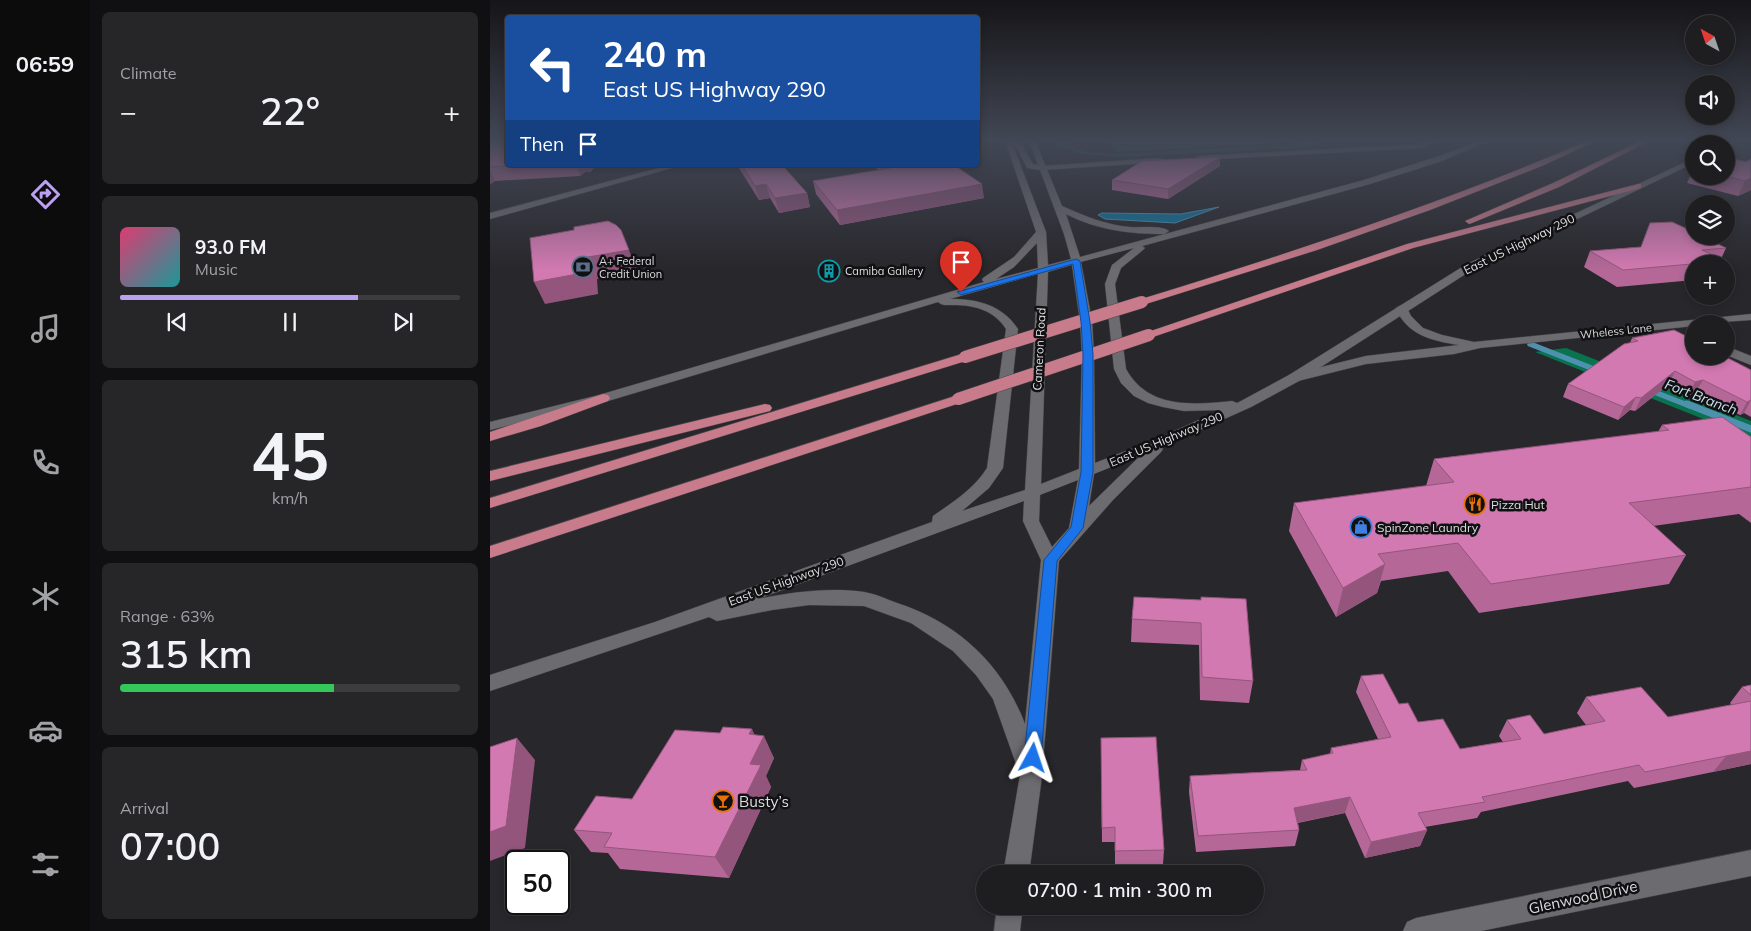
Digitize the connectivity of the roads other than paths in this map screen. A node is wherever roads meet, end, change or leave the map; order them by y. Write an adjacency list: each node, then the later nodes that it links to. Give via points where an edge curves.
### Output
1 (584, 183): 10 (main road)
2 (611, 183): 12 (main road)
3 (1023, 183): 14 (main road, Cameron Road)
4 (1050, 183): 11 (main road)
5 (1359, 183): 13 (main road)
6 (1492, 183): 29 (highway, bridge, via 1272,262)
7 (1559, 183): 16 (highway)
8 (1643, 183): 9 (main road, East US Highway 290)
9 (1638, 186): 16 (highway); 21 (main road, East US Highway 290, via 1478,262)
10 (490, 208)
11 (1060, 208): 13 (main road, via 1089,223 1123,231); 17 (main road)
12 (490, 216)
13 (1201, 227): 15 (main road)
14 (1041, 232): 18 (main road, Cameron Road); 19 (main road, via 1012,264)
15 (1152, 240): 17 (main road); 31 (main road, via 1116,267 1110,284 1124,379 1131,388 1146,397 1186,408)
16 (1410, 246): 41 (highway, bridge, via 958,399)
17 (1076, 261): 18 (main road); 35 (main road, via 1088,354)
18 (1042, 270): 19 (main road); 37 (main road, Cameron Road)
19 (961, 292): 20 (main road)
20 (923, 304): 30 (main road); 40 (main road, via 980,305 1002,314 1012,329 995,468 988,482 974,495)
21 (1402, 308): 25 (main road, Wheless Lane, via 1404,316 1416,328 1443,338); 28 (main road, East US Highway 290)
22 (1751, 317): 23 (main road, Wheless Lane)
23 (1680, 324): 24 (main road); 25 (main road, Wheless Lane)
24 (1685, 327)
25 (1480, 344): 28 (main road, Wheless Lane, via 1366,360)
26 (1735, 354): 27 (main road)
27 (1751, 361)
28 (1294, 378): 31 (main road, East US Highway 290)
29 (869, 385): 36 (highway); 38 (highway)
30 (603, 398): 32 (main road); 33 (highway)
31 (1246, 404): 34 (main road, East US Highway 290)
32 (490, 426)
33 (490, 437)
34 (1164, 441): 35 (main road, East US Highway 290); 39 (main road)
35 (1087, 472): 37 (main road, East US Highway 290); 39 (main road)
36 (490, 476)
37 (1032, 493): 40 (main road, East US Highway 290); 42 (main road, Cameron Road, via 1030,521)
38 (490, 503)
39 (1077, 528): 42 (main road)
40 (925, 530): 43 (main road, East US Highway 290)
41 (490, 552)
42 (1050, 560): 45 (main road)
43 (662, 628): 44 (main road, East US Highway 290); 45 (main road, via 758,605 822,597 864,599 901,610 941,630 972,654 995,684 1010,714)
44 (490, 683)
45 (1031, 776): 47 (main road)
46 (1751, 862): 50 (main road, Glenwood Drive)
47 (1017, 865)
48 (1009, 915): 49 (main road)
49 (1006, 931)
50 (1416, 931)

